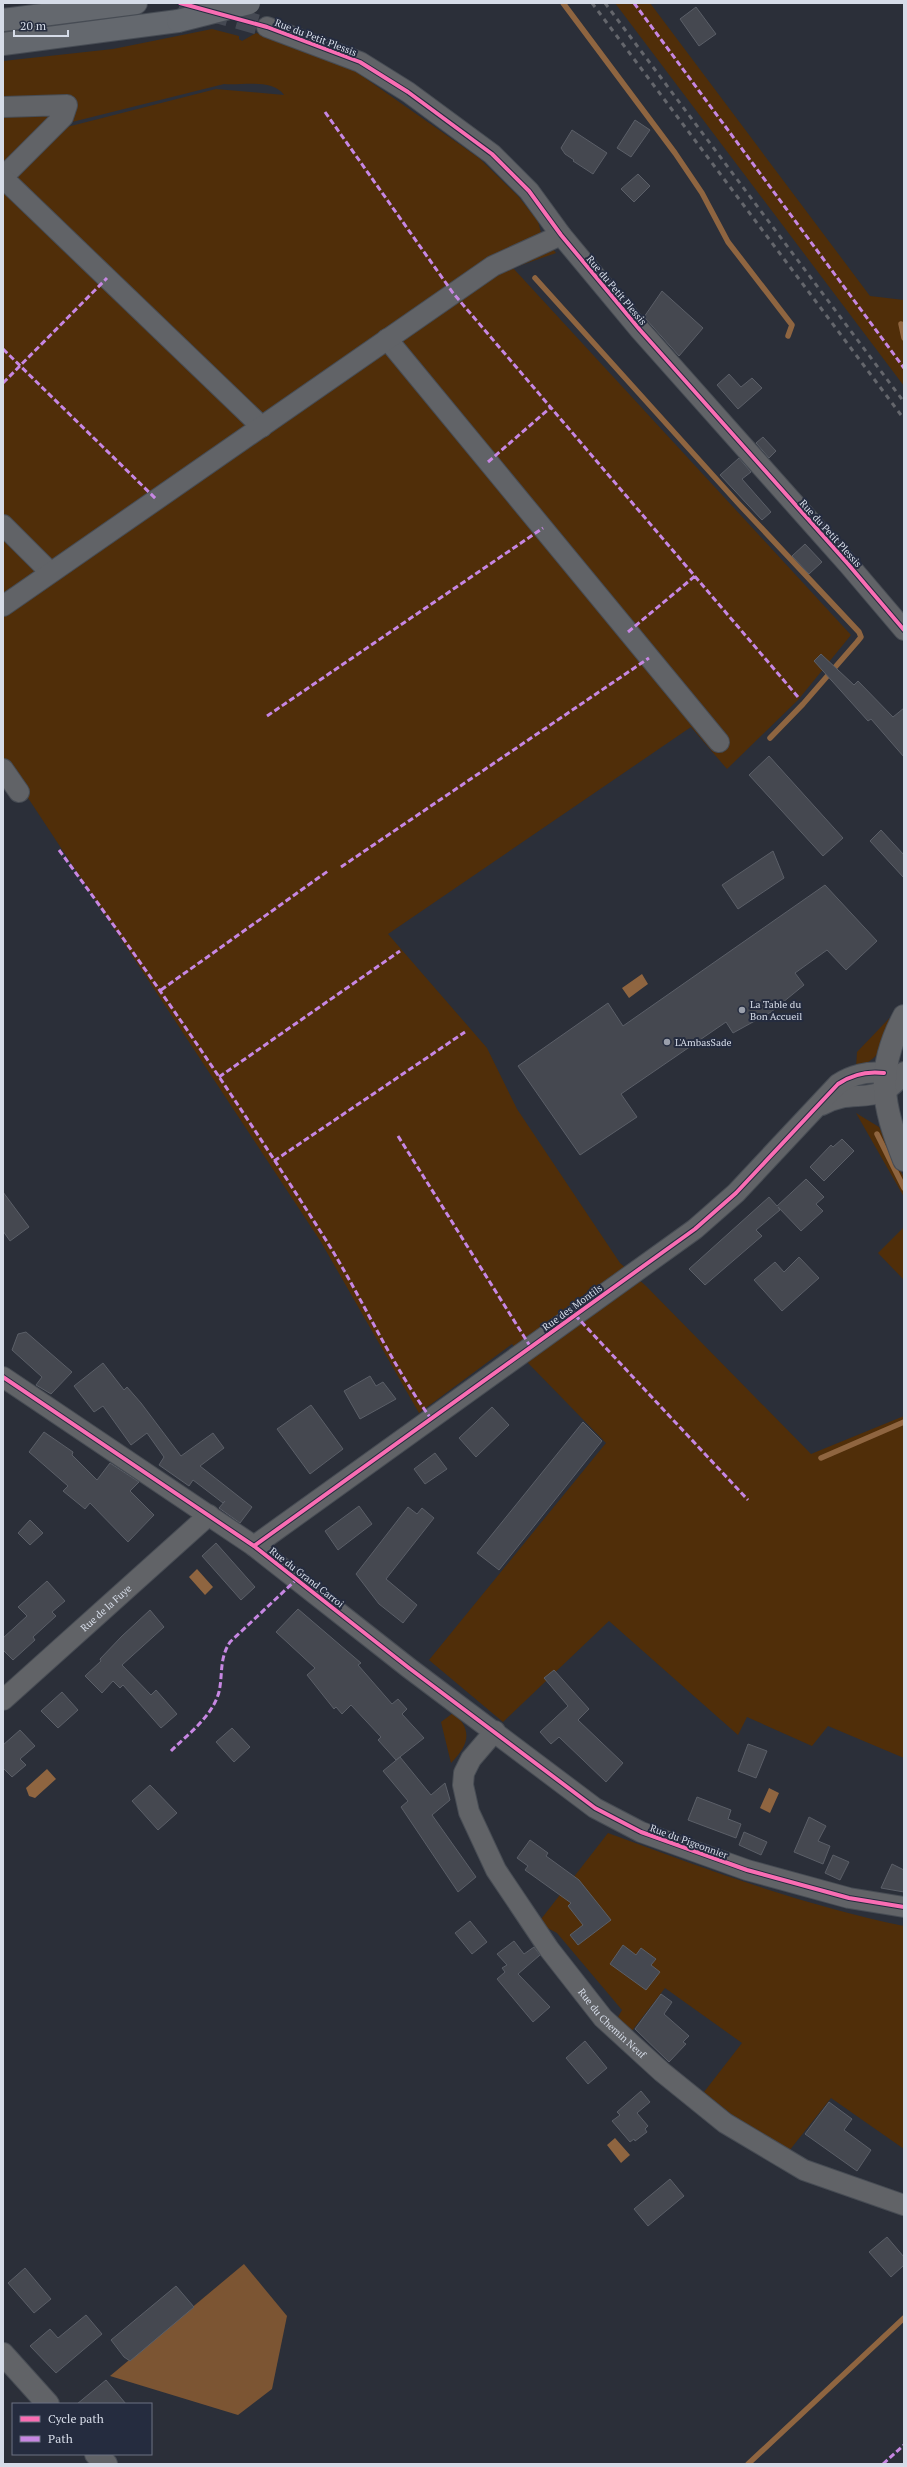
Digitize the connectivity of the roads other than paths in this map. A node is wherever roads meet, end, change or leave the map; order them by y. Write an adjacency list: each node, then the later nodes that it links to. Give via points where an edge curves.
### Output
1 (249, 3): 5 (highway, bridge, via 178,21)
2 (128, 4): 3 (highway)
3 (3, 20)
4 (267, 27): 8 (street, Rue du Petit Plessis, via 360,62 408,92 492,154 528,192)
5 (3, 44)
6 (3, 107): 7 (street, via 66,105 63,117)
7 (3, 177): 10 (street)
8 (561, 235): 9 (street, via 493,266); 14 (street, Rue du Petit Plessis, via 640,330)
9 (387, 339): 10 (street); 15 (street)
10 (262, 427): 12 (street)
11 (3, 525): 12 (street)
12 (50, 572): 13 (street)
13 (3, 606)
14 (904, 630)
15 (719, 742)
16 (3, 769): 17 (street)
17 (19, 792)
18 (904, 1016): 19 (street, via 891,1046)
19 (890, 1081): 20 (street, Rue des Montils); 21 (street, Rue des Montils, via 866,1073 843,1080); 22 (street)
20 (859, 1097): 21 (street, Rue des Montils, via 841,1096); 22 (street, Rue des Montils, via 874,1102)
21 (816, 1108): 26 (street, Rue des Montils, via 736,1193 695,1229)
22 (896, 1118): 23 (street)
23 (904, 1160)
24 (3, 1377): 25 (street, Rue du Grand Carroi)
25 (209, 1515): 26 (street, Rue du Grand Carroi); 27 (street, Rue de la Fuye)
26 (254, 1546): 28 (street, Rue du Grand Carroi)
27 (3, 1700)
28 (495, 1731): 29 (street, Rue du Pigeonnier, via 595,1808 641,1832 747,1870 849,1898); 30 (street, Rue du Chemin Neuf, via 471,1759 464,1773 463,1785 469,1812 496,1870 549,1949 603,2018 662,2072 725,2123 804,2170)
29 (904, 1907)
30 (904, 2205)
31 (3, 2354): 32 (street)
32 (47, 2403)
33 (97, 2455): 34 (street)
34 (106, 2464)

